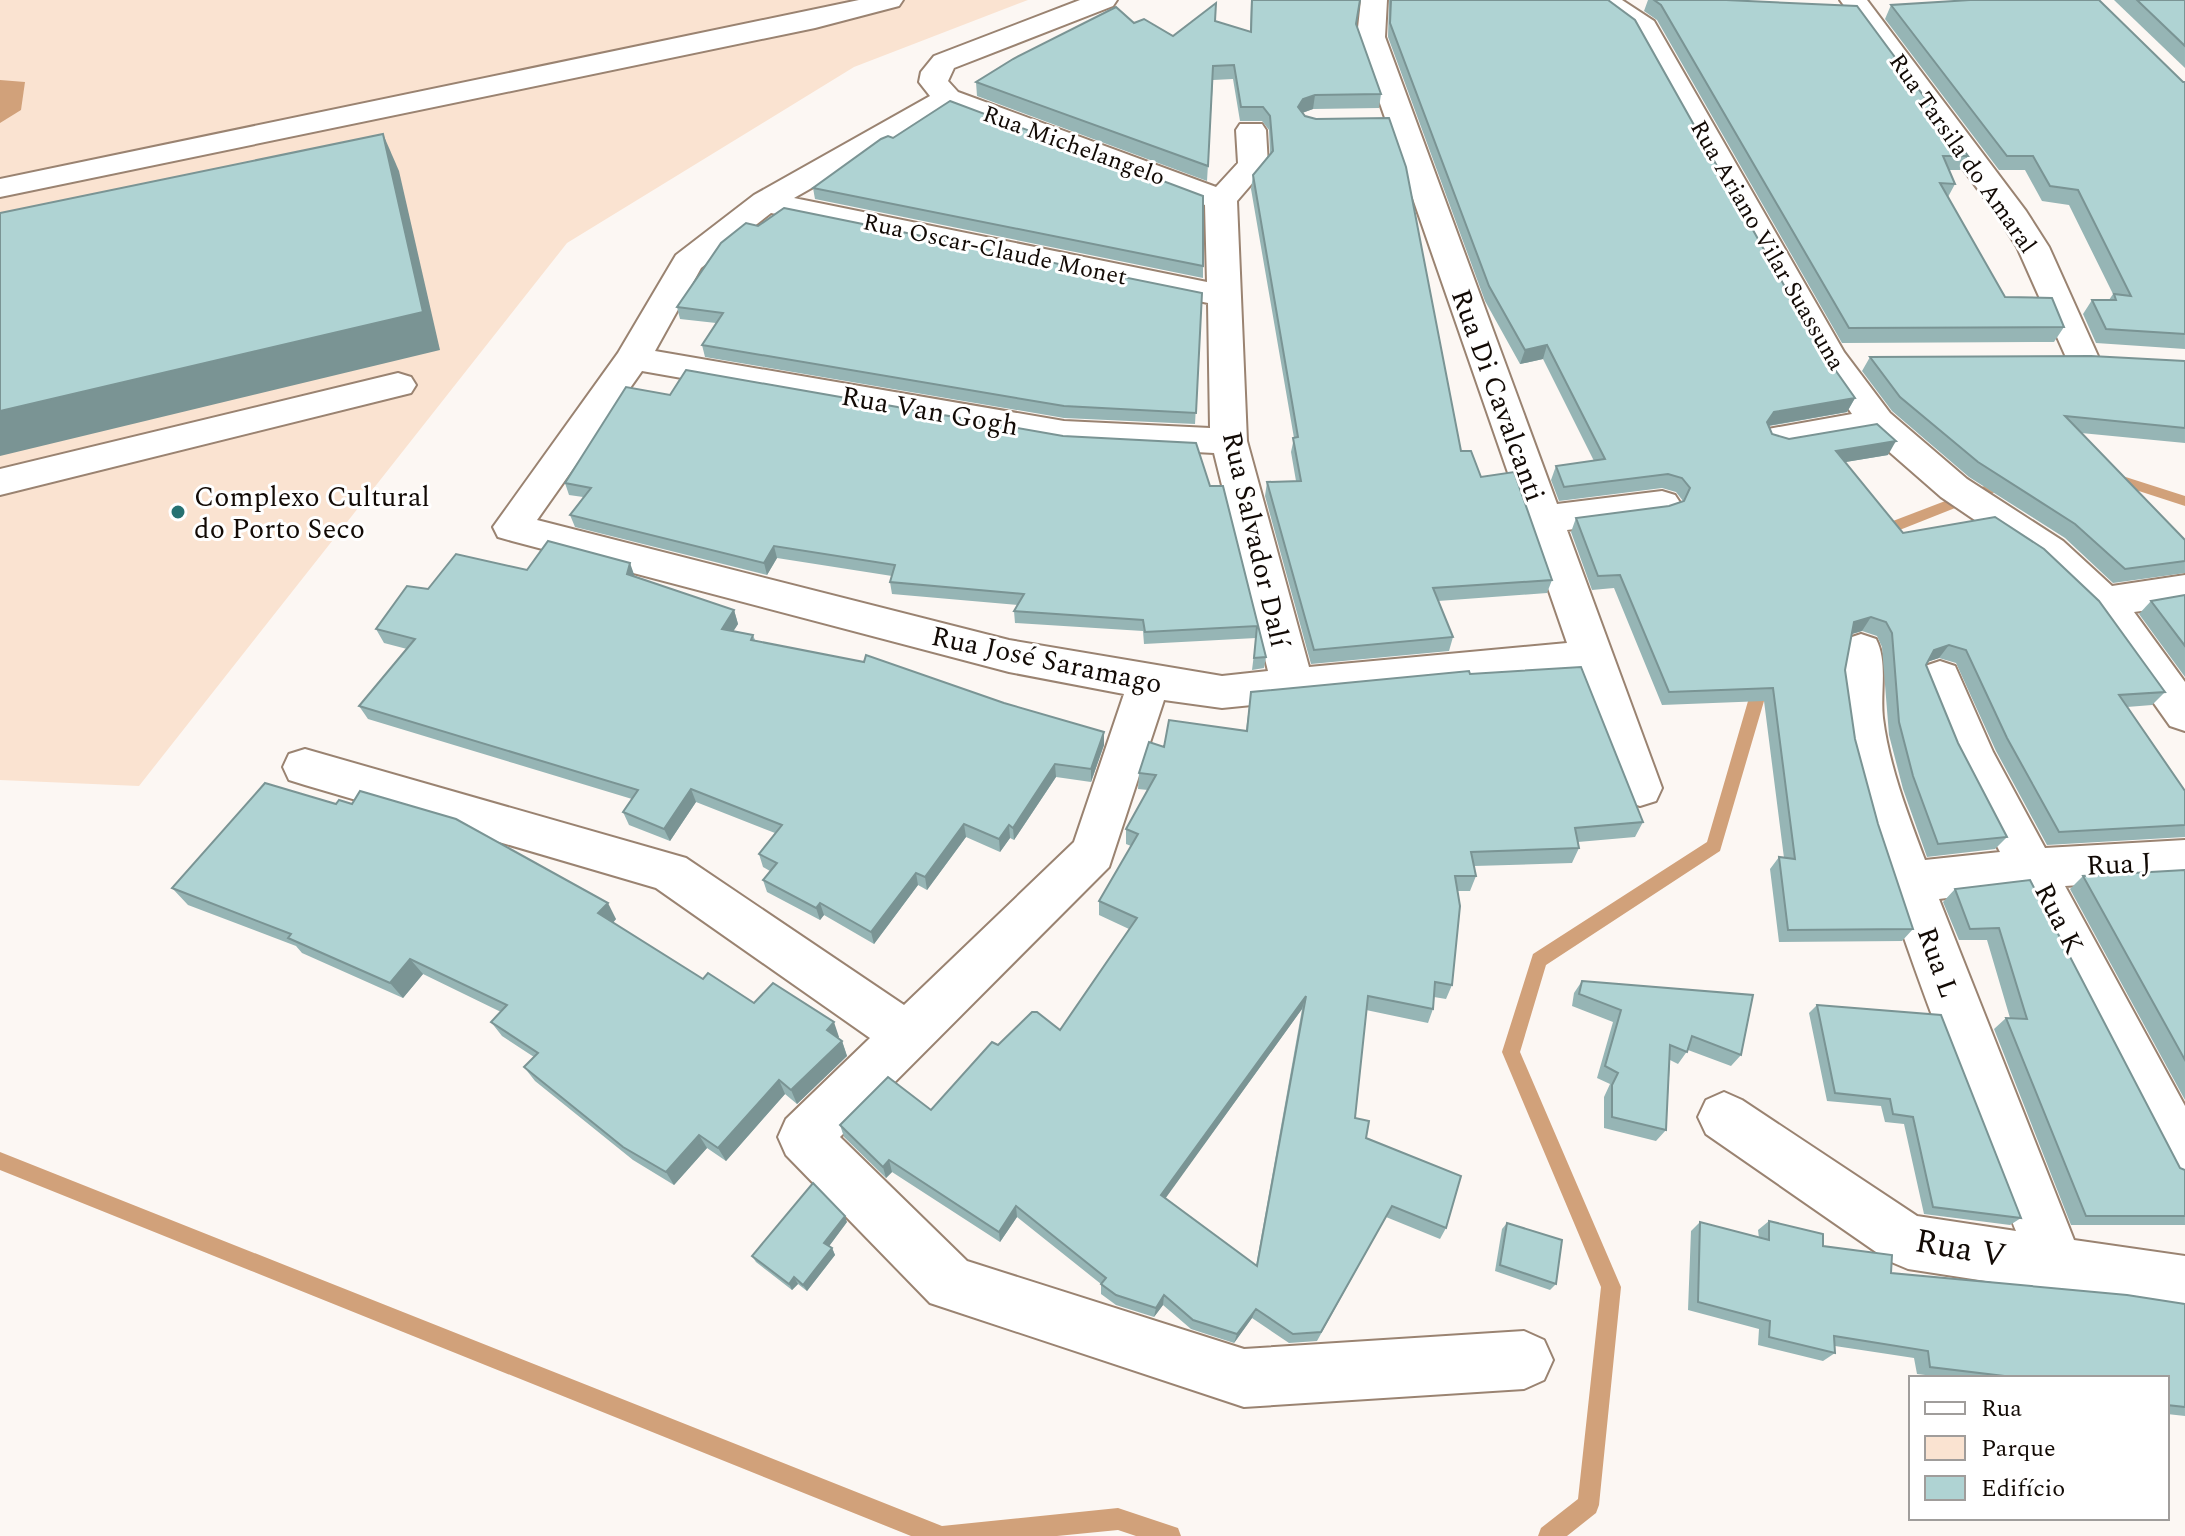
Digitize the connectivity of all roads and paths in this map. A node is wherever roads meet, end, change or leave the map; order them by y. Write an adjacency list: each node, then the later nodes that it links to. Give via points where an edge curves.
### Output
1 (890, 0): 10 (street, via 815,20)
2 (1104, 0): 8 (street, via 944,62 935,72)
3 (1374, 0): 24 (street, Rua Di Cavalcanti, via 1371,37 1386,121)
4 (1604, 0): 14 (street, Rua Ariano Vilar Suassuna, via 1644,27)
5 (1642, 0): 6 (street)
6 (1658, 1)
7 (1858, 6): 16 (street, Rua Tarsila do Amaral, via 2026,235)
8 (941, 90): 11 (street, Rua Michelangelo); 12 (street)
9 (1251, 130): 11 (street, via 1253,165)
10 (0, 188)
11 (1221, 200): 13 (street, Rua Salvador Dalí)
12 (765, 202): 13 (street, Rua Oscar-Claude Monet); 17 (street, via 688,262)
13 (1224, 296): 21 (street, Rua Salvador Dalí)
14 (1829, 357): 15 (street); 19 (street, Rua Ariano Vilar Suassuna)
15 (1876, 357)
16 (2080, 357)
17 (633, 358): 21 (street, Rua Van Gogh, via 1064,433); 30 (street, Rua José Saramago, via 512,527 1009,656)
18 (398, 385): 22 (street)
19 (1877, 422): 20 (street); 26 (street, Rua Ariano Vilar Suassuna, via 1954,488 2049,551)
20 (1781, 438)
21 (1229, 441): 31 (street, Rua Salvador Dalí)
22 (0, 482)
23 (1662, 504): 24 (street)
24 (1544, 519): 28 (street, Rua Di Cavalcanti)
25 (2185, 590): 26 (street)
26 (2104, 602): 32 (street, Rua Ariano Vilar Suassuna)
27 (1861, 650): 37 (street, Rua L, via 1862,719 1882,805)
28 (1593, 656): 31 (street, Rua José Saramago); 34 (street, Rua Di Cavalcanti)
29 (1940, 677): 36 (street, Rua K, via 1972,755)
30 (1149, 682): 31 (street, Rua José Saramago, via 1222,692); 38 (street, via 1093,853)
31 (1292, 684)
32 (2185, 714)
33 (305, 767): 38 (street, via 670,872)
34 (1640, 788)
35 (2185, 859): 36 (street, Rua J)
36 (2034, 868): 37 (street, Rua J); 40 (street, Rua K)
37 (1910, 882): 41 (street, Rua L)
38 (907, 1035): 43 (street, via 804,1137 950,1283 1244,1378)
39 (1724, 1117): 41 (street, Rua V, via 1908,1242)
40 (2185, 1158)
41 (2056, 1264): 42 (street, Rua V)
42 (2185, 1284)
43 (1524, 1360)

